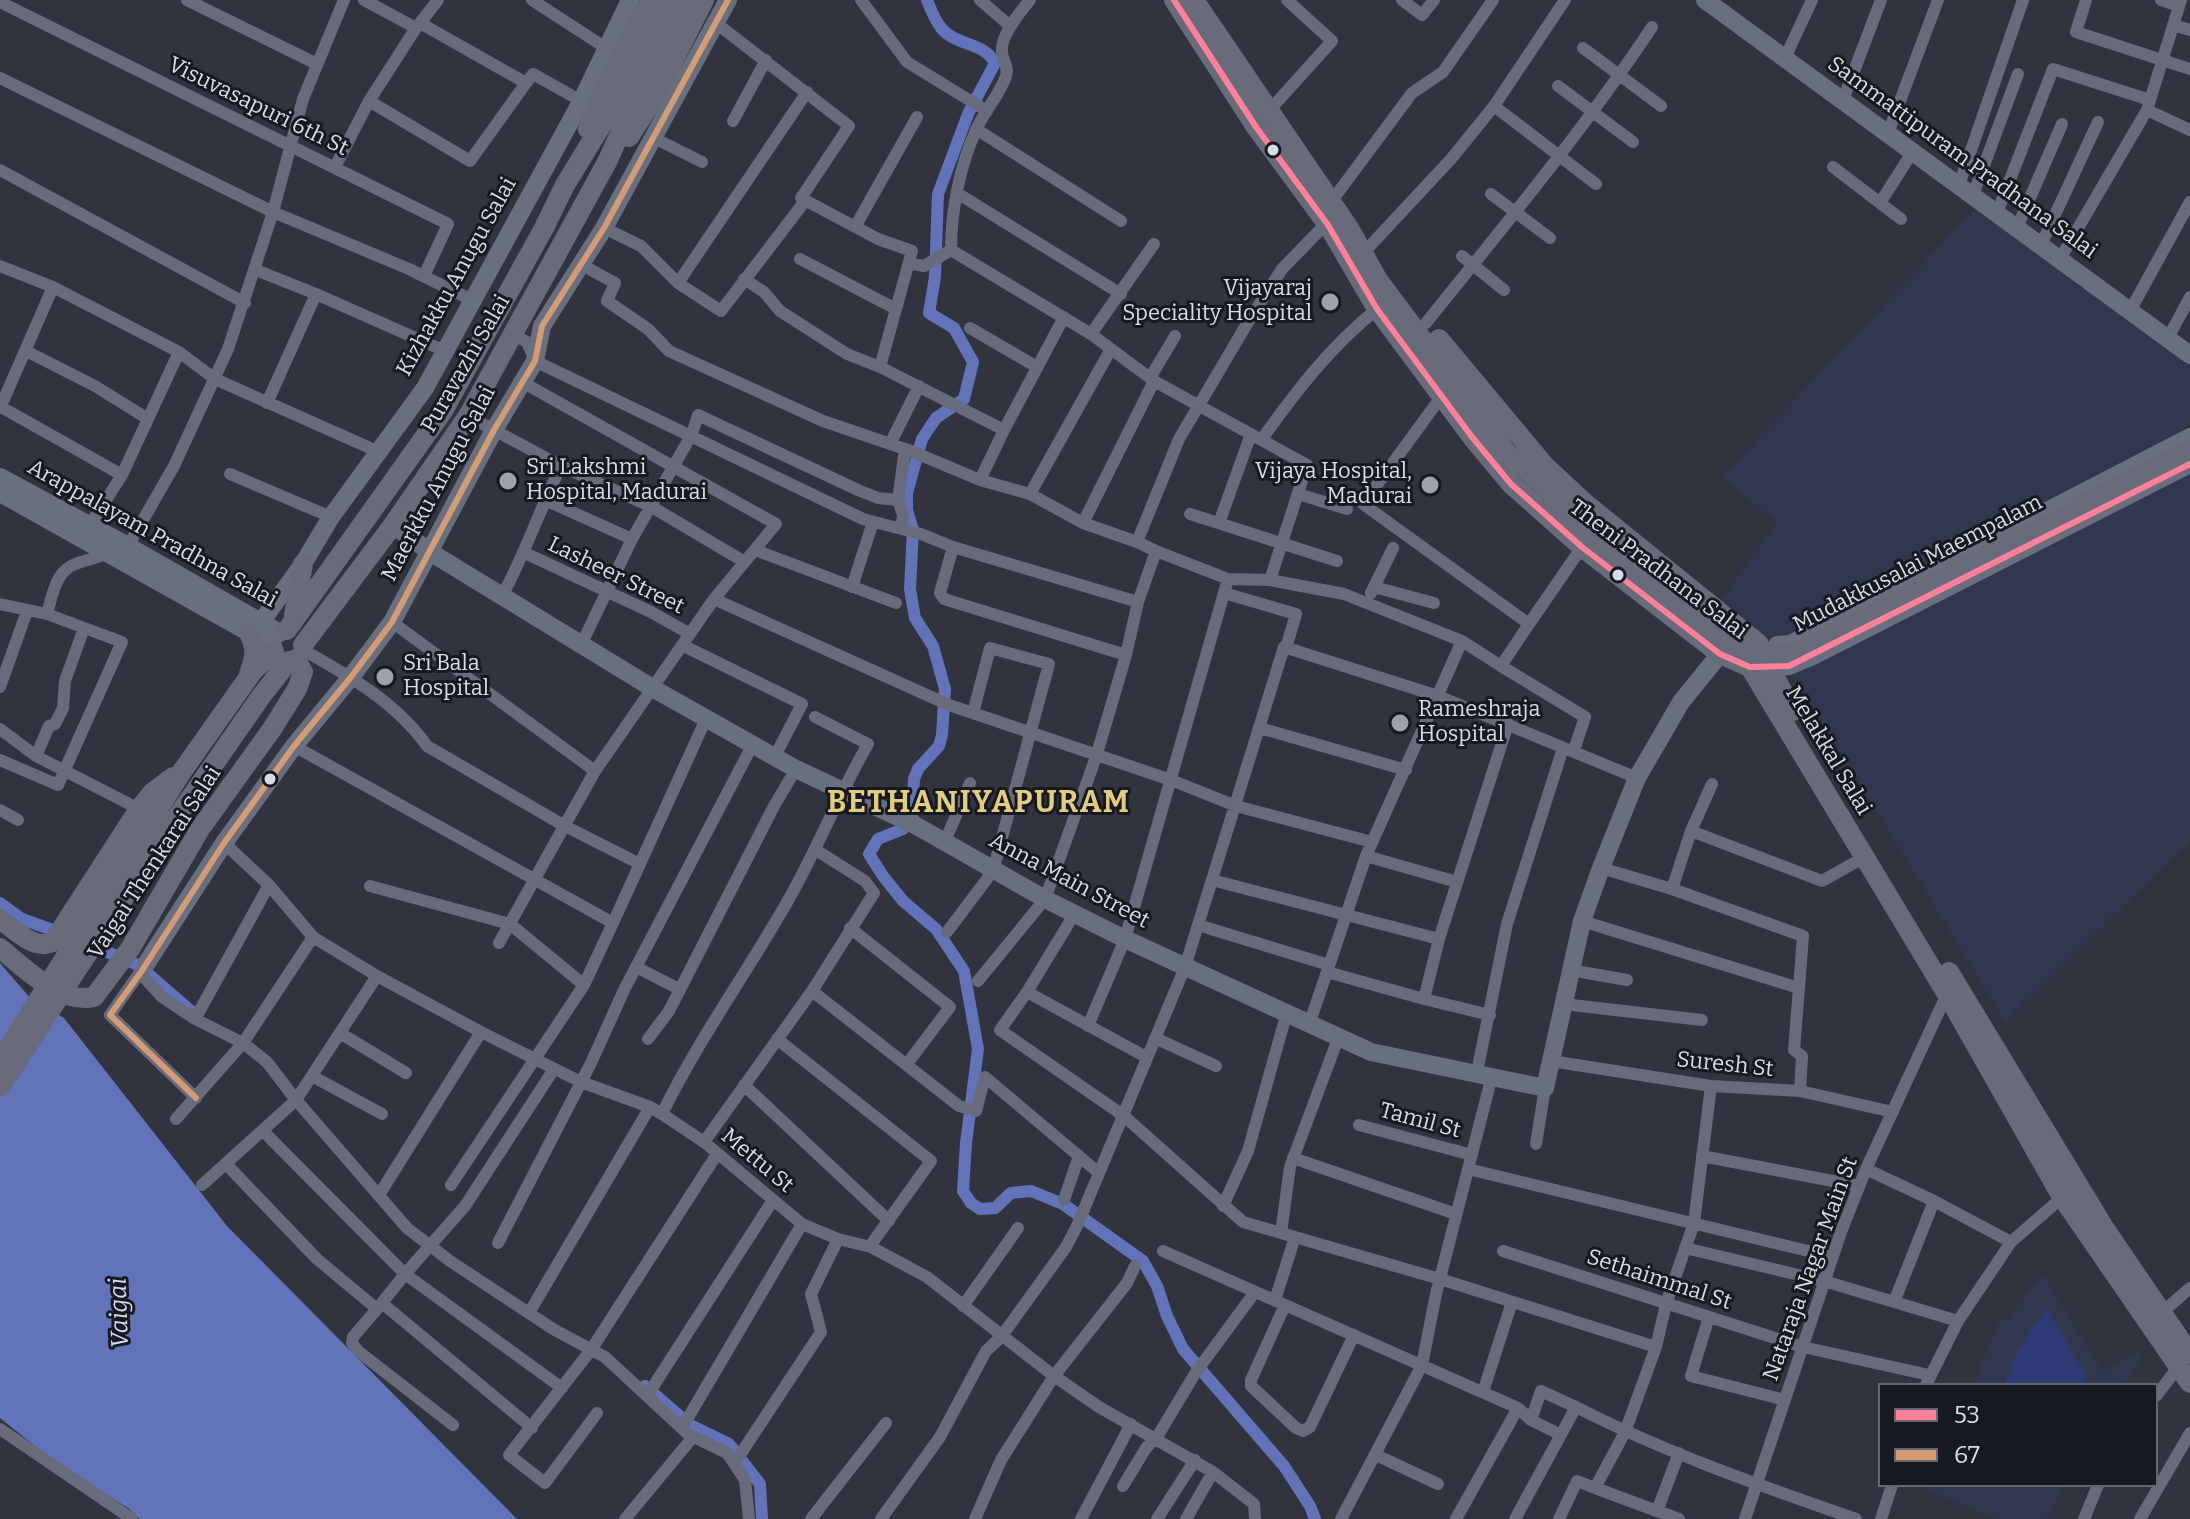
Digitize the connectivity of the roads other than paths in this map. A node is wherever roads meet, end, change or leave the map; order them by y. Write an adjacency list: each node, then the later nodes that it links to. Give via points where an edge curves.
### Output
1 (187, 0): 42 (street)
2 (344, 0): 42 (street)
3 (364, 0): 32 (street)
4 (438, 0): 32 (street)
5 (532, 0): 37 (street)
6 (630, 0): 37 (street, Kizhakku Anugu Salai)
7 (651, 0): 55 (main road)
8 (671, 0): 55 (main road)
9 (688, 0): 71 (main road, Puravazhi Salai)
10 (704, 0): 71 (main road, via 656,95)
11 (728, 0): 31 (street, Maerkku Anugu Salai)
12 (861, 0): 56 (street, via 907,62)
13 (980, 0): 33 (street)
14 (1030, 0): 33 (street)
15 (1174, 0): 88 (main road, Theni Pradhana Salai, via 1256,127)
16 (1287, 0): 57 (street, via 1332,41)
17 (1402, 0): 18 (street, via 1422,15)
18 (1434, 0)
19 (1493, 0): 88 (street, via 1443,72 1412,93)
20 (1565, 0): 53 (street)
21 (1705, 0): 39 (street, Sammattipuram Pradhana Salai)
22 (1812, 0): 39 (street)
23 (1881, 0): 50 (street)
24 (1938, 0): 65 (street)
25 (2086, 0): 40 (street, via 2076,32)
26 (2161, 0): 30 (street)
27 (2020, 1): 77 (street)
28 (0, 2): 68 (street, Visuvasapuri 6th St)
29 (1197, 2): 57 (main road, Theni Pradhana Salai)
30 (2180, 3): 34 (street)
31 (716, 23): 41 (street); 66 (street, Maerkku Anugu Salai)
32 (418, 25): 47 (street); 51 (street)
33 (1009, 25): 56 (street, via 1001,50 1008,71 999,95)
34 (2173, 25): 36 (street); 40 (street)
35 (1652, 27): 45 (street)
36 (2190, 30)
37 (606, 48): 55 (street, Kizhakku Anugu Salai)
38 (1583, 48): 45 (street)
39 (1785, 58): 50 (street, Sammattipuram Pradhana Salai)
40 (2163, 59): 43 (street); 52 (street)
41 (766, 60): 49 (street); 60 (street)
42 (317, 64): 68 (street)
43 (2190, 69)
44 (2018, 74): 77 (street)
45 (1620, 75): 54 (street); 58 (street)
46 (0, 78): 83 (street)
47 (526, 83): 51 (street, via 470,161); 55 (street, via 533,74)
48 (1558, 86): 58 (street)
49 (807, 92): 80 (street, via 849,126 801,198); 108 (street)
50 (1843, 100): 65 (street, Sammattipuram Pradhana Salai)
51 (369, 101): 73 (street)
52 (2148, 105): 64 (street); 85 (street, via 2053,69); 99 (street)
53 (1494, 106): 70 (street); 95 (street)
54 (1661, 106)
55 (596, 107): 114 (street, Kizhakku Anugu Salai); 213 (main road, Puravazhi Salai, via 544,228 443,411)
56 (984, 108): 63 (street)
57 (1268, 112): 88 (main road, Theni Pradhana Salai)
58 (1594, 112): 67 (street); 70 (street)
59 (917, 117): 89 (street)
60 (733, 121)
61 (2098, 122): 94 (street)
62 (2062, 124): 91 (street)
63 (976, 129): 78 (street); 87 (street)
64 (2190, 130)
65 (1888, 133): 69 (street, Sammattipuram Pradhana Salai)
66 (654, 138): 72 (street); 90 (street, Maerkku Anugu Salai)
67 (1633, 142)
68 (290, 146): 73 (street, Visuvasapuri 6th St); 83 (street)
69 (1913, 151): 77 (street, Sammattipuram Pradhana Salai); 82 (street)
70 (1560, 157): 76 (street); 84 (street)
71 (607, 162): 122 (main road, Puravazhi Salai)
72 (702, 162)
73 (335, 167): 105 (street, Visuvasapuri 6th St, via 448,224)
74 (1833, 167): 82 (street)
75 (0, 170): 115 (street)
76 (1596, 184)
77 (1966, 190): 85 (street, Sammattipuram Pradhana Salai)
78 (957, 193): 96 (street); 112 (street)
79 (1491, 194): 84 (street)
80 (805, 201): 89 (street); 106 (street)
81 (2190, 202): 118 (street)
82 (1880, 203): 86 (street)
83 (273, 212): 104 (street); 105 (street)
84 (1516, 212): 92 (street); 102 (street)
85 (1997, 213): 91 (street, Sammattipuram Pradhana Salai)
86 (1901, 219)
87 (1121, 221)
88 (1336, 221): 95 (main road, Theni Pradhana Salai); 107 (main road, Theni Pradhana Salai); 117 (main road, Theni Pradhana Salai); 141 (street, via 1282,269)
89 (855, 227): 100 (street, via 912,251)
90 (604, 228): 101 (street, Maerkku Anugu Salai); 108 (street, via 641,246)
91 (2017, 228): 94 (street, Sammattipuram Pradhana Salai)
92 (1550, 238)
93 (1154, 244): 112 (street)
94 (2041, 245): 99 (street, Sammattipuram Pradhana Salai)
95 (1369, 247): 120 (main road, Theni Pradhana Salai)
96 (948, 252): 100 (street, via 924,266); 119 (street)
97 (1462, 256): 102 (street)
98 (800, 259): 116 (street)
99 (2060, 259): 118 (street, Sammattipuram Pradhana Salai)
100 (909, 263): 116 (street)
101 (582, 265): 131 (street, Maerkku Anugu Salai, via 542,326); 150 (street, via 615,283 607,301 669,351 823,421)
102 (1473, 265): 110 (street); 120 (street)
103 (0, 266): 109 (street)
104 (256, 270): 111 (street); 115 (street)
105 (424, 276): 114 (street)
106 (744, 279): 108 (street, via 721,311); 132 (street, via 780,311 847,354)
107 (1378, 280): 151 (main road, Mudakkusalai Maempalam, via 1507,453 1730,643 1755,652 1793,654)
108 (678, 283)
109 (53, 287): 127 (street); 129 (street)
110 (1504, 290)
111 (316, 294): 128 (street); 140 (street)
112 (1121, 294): 123 (street)
113 (2190, 297): 125 (street)
114 (474, 301): 128 (street, Kizhakku Anugu Salai)
115 (245, 303): 134 (street)
116 (896, 309): 132 (street)
117 (1377, 309): 139 (main road, Theni Pradhana Salai); 148 (street, via 1305,378)
118 (2130, 311): 125 (street, Sammattipuram Pradhana Salai)
119 (1064, 317): 123 (street); 133 (street)
120 (1426, 323): 214 (main road, Theni Pradhana Salai, via 1544,465)
121 (970, 328): 133 (street)
122 (512, 334): 131 (street, via 527,342); 143 (main road, Puravazhi Salai)
123 (1091, 334): 126 (street)
124 (1175, 336): 135 (street)
125 (2168, 338): 130 (street, Sammattipuram Pradhana Salai)
126 (1111, 349): 135 (street); 162 (street)
127 (26, 351): 138 (street); 144 (street)
128 (445, 351): 152 (street, Kizhakku Anugu Salai)
129 (179, 352): 134 (street); 144 (street)
130 (2190, 355)
131 (535, 361): 136 (street, Maerkku Anugu Salai); 147 (street)
132 (880, 367): 137 (street)
133 (1037, 367): 146 (street)
134 (215, 379): 140 (street); 179 (street)
135 (1152, 379): 141 (street); 171 (street)
136 (522, 382): 145 (street, Maerkku Anugu Salai); 155 (street)
137 (919, 386): 146 (street); 150 (street)
138 (4, 389): 142 (street)
139 (1441, 397): 181 (main road, Theni Pradhana Salai, via 1511,484); 207 (street, via 1363,504)
140 (267, 403): 152 (street)
141 (1199, 406): 148 (street); 177 (street, via 1179,439)
142 (0, 408): 158 (street)
143 (468, 416): 145 (street); 174 (main road, Puravazhi Salai)
144 (148, 419): 158 (street)
145 (494, 430): 156 (street); 185 (street, Maerkku Anugu Salai)
146 (1004, 430): 160 (street)
147 (692, 434): 155 (street); 165 (street, via 698,415 858,490); 170 (street)
148 (1256, 436): 163 (street, via 1307,465); 172 (street)
149 (2190, 437): 214 (street, Theni Pradhana Salai, via 1790,644)
150 (890, 444): 153 (street)
151 (2190, 451)
152 (379, 452): 169 (street, Kizhakku Anugu Salai)
153 (913, 453): 160 (street); 165 (street)
154 (2190, 464): 219 (street, via 1813,656 1789,666)
155 (673, 465): 166 (street); 183 (street, via 776,524)
156 (561, 466): 164 (street); 166 (street)
157 (230, 474): 169 (street)
158 (122, 475): 173 (street)
159 (0, 477): 173 (street, Arappalayam Pradhna Salai)
160 (980, 480): 162 (street)
161 (0, 493): 186 (street, Arappalayam Pradhna Salai)
162 (1030, 494): 171 (street)
163 (1298, 494): 167 (street); 178 (street)
164 (545, 500): 176 (street); 187 (street)
165 (898, 500): 175 (street)
166 (652, 507): 176 (street); 188 (street)
167 (1347, 509)
168 (1190, 514): 172 (street)
169 (331, 517): 190 (street, Kizhakku Anugu Salai)
170 (873, 522): 175 (street); 193 (street)
171 (1083, 523): 177 (street)
172 (1219, 523): 178 (street)
173 (90, 525): 179 (street, Arappalayam Pradhna Salai)
174 (393, 525): 185 (street, Anna Main Street); 213 (main road, Puravazhi Salai)
175 (903, 529): 180 (street)
176 (632, 539): 195 (street)
177 (1137, 542): 184 (street)
178 (1281, 544): 189 (street); 192 (street)
179 (128, 546): 209 (street, Arappalayam Pradhna Salai)
180 (953, 547): 199 (street); 217 (street, via 942,581 944,599)
181 (1582, 547): 207 (street); 216 (main road, Theni Pradhana Salai)
182 (1393, 548): 194 (street)
183 (755, 550): 188 (street); 193 (street)
184 (1156, 551): 191 (street); 199 (street)
185 (430, 552): 197 (street, Anna Main Street); 206 (street, Maerkku Anugu Salai)
186 (108, 553): 205 (street, via 60,573); 209 (street, Arappalayam Pradhna Salai)
187 (525, 553): 195 (street, Lasheer Street); 197 (street)
188 (743, 561): 198 (street)
189 (1337, 561)
190 (303, 564): 209 (street, Kizhakku Anugu Salai); 213 (main road, Vaigai Thenkarai Salai)
191 (1228, 579): 192 (street); 196 (street)
192 (1270, 580): 201 (street)
193 (852, 587): 200 (street)
194 (1374, 587): 201 (street); 202 (street)
195 (607, 591): 210 (street, Lasheer Street, via 651,612); 212 (street)
196 (1224, 593): 215 (street, via 1296,614); 245 (street)
197 (502, 596): 212 (street, Anna Main Street)
198 (714, 599): 210 (street); 225 (street)
199 (1138, 602): 217 (street)
200 (896, 603)
201 (1366, 603): 211 (street)
202 (1434, 603)
203 (0, 604): 204 (street)
204 (27, 611): 205 (street); 222 (street)
205 (47, 614): 208 (street)
206 (392, 622): 220 (street, Maerkku Anugu Salai); 243 (street)
207 (1529, 624): 218 (street)
208 (84, 628): 235 (street, via 65,681 63,708); 242 (street, via 122,642)
209 (255, 628): 213 (street, Arappalayam Pradhna Salai); 221 (main road, via 255,658)
210 (687, 640): 223 (street); 236 (street, Lasheer Street, via 802,704)
211 (1462, 641): 218 (street); 224 (street)
212 (582, 643): 223 (street, Anna Main Street)
213 (288, 644): 220 (street); 221 (main road, Puravazhi Salai); 281 (main road, Puravazhi Salai, via 262,695); 285 (main road, Vaigai Thenkarai Salai, via 303,672 297,689 200,829 118,968 94,997 75,998 34,976)
214 (1759, 644): 219 (main road)
215 (1286, 648): 224 (street); 229 (street)
216 (1720, 654): 219 (main road, Theni Pradhana Salai); 244 (street, via 1681,702)
217 (1126, 655): 237 (street)
218 (1501, 666): 234 (street, via 1585,717)
219 (1759, 668): 260 (main road, Melakkal Salai); 357 (main road, Melakkal Salai, via 1875,851)
220 (351, 677): 233 (street, Maerkku Anugu Salai); 253 (street, via 413,726 427,746)
221 (248, 678): 240 (main road, Puravazhi Salai)
222 (0, 687)
223 (654, 689): 227 (street, Anna Main Street); 243 (street)
224 (1438, 696): 228 (street); 241 (street)
225 (973, 713): 231 (street); 231 (street, via 990,648 1049,664)
226 (815, 717): 248 (street, via 868,744)
227 (706, 719): 232 (street, Anna Main Street); 261 (street)
228 (1508, 724): 234 (street); 266 (street)
229 (1260, 728): 241 (street); 249 (street)
230 (0, 729): 235 (street)
231 (1031, 733): 237 (street); 263 (street)
232 (753, 744): 236 (street, Anna Main Street); 286 (street)
233 (294, 746): 257 (street, Maerkku Anugu Salai); 265 (street)
234 (1568, 749): 244 (street); 305 (street, via 1507,924)
235 (36, 756): 242 (street)
236 (775, 756): 239 (street, Anna Main Street)
237 (1096, 757): 245 (street); 270 (street)
238 (0, 760): 242 (street, via 58,785)
239 (796, 769): 248 (street, Anna Main Street); 297 (street)
240 (183, 770): 250 (main road, Vaigai Thenkarai Salai); 281 (main road, Puravazhi Salai)
241 (1406, 770): 256 (street)
242 (65, 771): 250 (street)
243 (595, 771): 253 (street)
244 (1637, 778): 262 (street)
245 (1171, 780): 249 (street); 282 (street)
246 (970, 783): 255 (street)
247 (1712, 784): 254 (street)
248 (842, 790): 255 (street, Anna Main Street); 258 (street)
249 (1236, 806): 256 (street); 264 (street)
250 (139, 809): 281 (main road, Vaigai Thenkarai Salai)
251 (0, 810): 252 (street)
252 (18, 820)
253 (563, 825): 261 (street); 265 (street)
254 (1691, 831): 260 (street, via 1822,881); 269 (street)
255 (945, 841): 263 (street, Anna Main Street)
256 (1372, 842): 259 (street)
257 (224, 843): 267 (street, Mettu St); 289 (street, Maerkku Anugu Salai)
258 (816, 850): 278 (street, via 865,881 874,893); 337 (street)
259 (1366, 856): 266 (street); 272 (street)
260 (1863, 858): 300 (main road, Melakkal Salai)
261 (640, 864): 275 (street)
262 (1601, 868): 269 (street); 274 (street)
263 (993, 871): 270 (street, Anna Main Street); 279 (street)
264 (1212, 880): 272 (street); 277 (street)
265 (533, 881): 275 (street); 276 (street)
266 (1457, 882): 283 (street)
267 (269, 885): 280 (street, Mettu St); 304 (street)
268 (370, 886): 276 (street)
269 (1672, 889): 296 (street, via 1803,936)
270 (1045, 899): 271 (street, Anna Main Street); 294 (street)
271 (1075, 913): 282 (street, Anna Main Street); 299 (street)
272 (1345, 916): 283 (street); 288 (street)
273 (0, 919): 281 (main road, Vaigai Thenkarai Salai, via 40,945)
274 (1582, 921): 290 (street); 296 (street)
275 (613, 923): 295 (street)
276 (510, 924): 284 (street); 295 (street)
277 (1198, 925): 287 (street); 288 (street)
278 (850, 928): 298 (street); 320 (street, via 950,1007)
279 (947, 932)
280 (313, 937): 292 (street, Mettu St); 315 (street)
281 (76, 939): 291 (main road, Puravazhi Salai)
282 (1125, 939): 287 (street, Anna Main Street); 308 (street)
283 (1439, 939): 301 (street)
284 (499, 943)
285 (0, 948)
286 (636, 967): 297 (street); 326 (street)
287 (1185, 967): 303 (street, Anna Main Street); 312 (street)
288 (1328, 969): 301 (street); 307 (street)
289 (142, 970): 304 (street, via 162,997); 333 (street, via 110,1015)
290 (1570, 970): 293 (street); 302 (street)
291 (63, 976): 318 (main road); 329 (main road)
292 (377, 976): 309 (street, Mettu St); 310 (street)
293 (1627, 980)
294 (978, 981)
295 (584, 985): 317 (street)
296 (1799, 988): 331 (street, via 1794,1050 1802,1056)
297 (679, 989): 313 (street)
298 (812, 991): 314 (street); 320 (street)
299 (1027, 992): 308 (street); 338 (street, via 1000,1030)
300 (1947, 994): 335 (street, Nataraja Nagar Main St); 357 (main road, Melakkal Salai)
301 (1424, 999): 305 (street)
302 (1563, 1004): 306 (street); 319 (street)
303 (1287, 1012): 307 (street, Anna Main Street); 361 (street, via 1248,1151)
304 (197, 1015): 315 (street)
305 (1490, 1015): 324 (street)
306 (1702, 1020)
307 (1310, 1022): 311 (street, Anna Main Street)
308 (1088, 1026): 316 (street)
309 (481, 1032): 317 (street, Mettu St); 356 (street)
310 (340, 1033): 323 (street); 325 (street)
311 (1339, 1036): 324 (street, Anna Main Street, via 1371,1052); 348 (street)
312 (1155, 1038): 316 (street); 321 (street)
313 (648, 1039)
314 (777, 1039): 327 (street); 363 (street, via 931,1161)
315 (244, 1040): 332 (street); 333 (street)
316 (1146, 1057): 338 (street)
317 (536, 1059): 322 (street, Mettu St); 354 (street)
318 (0, 1061)
319 (1551, 1061): 328 (street, Suresh St); 330 (street)
320 (907, 1064): 346 (street, via 959,1106 976,1111 985,1077)
321 (1216, 1066)
322 (554, 1069): 326 (street, Mettu St); 372 (street, via 465,1206)
323 (406, 1073)
324 (1485, 1074): 330 (street, Anna Main Street); 345 (street)
325 (312, 1076): 332 (street); 336 (street)
326 (581, 1082): 334 (street, Mettu St); 371 (street)
327 (744, 1085): 342 (street); 363 (street)
328 (1711, 1086): 331 (street, Suresh St); 347 (street)
329 (0, 1087)
330 (1545, 1088): 343 (street)
331 (1800, 1091): 335 (street, Suresh St)
332 (298, 1097): 341 (street); 356 (street)
333 (196, 1098): 339 (street)
334 (650, 1107): 337 (street, Mettu St); 390 (street)
335 (1893, 1112): 351 (street, Nataraja Nagar Main St)
336 (382, 1114)
337 (662, 1114): 342 (street, Mettu St)
338 (1124, 1116): 352 (street); 361 (street)
339 (176, 1119)
340 (1359, 1125): 345 (street, Tamil St)
341 (263, 1131): 349 (street); 379 (street)
342 (704, 1142): 344 (street, Mettu St)
343 (1536, 1144)
344 (717, 1154): 358 (street, Mettu St); 396 (street)
345 (1472, 1155): 350 (street)
346 (1079, 1156): 352 (street); 359 (street)
347 (1702, 1156): 355 (street); 364 (street)
348 (1293, 1158): 362 (street); 367 (street)
349 (226, 1164): 353 (street); 388 (street, via 317,1259)
350 (1468, 1169): 362 (street); 364 (street)
351 (1866, 1169): 355 (street, Nataraja Nagar Main St); 360 (street)
352 (1099, 1173): 395 (street, via 1066,1247)
353 (202, 1185)
354 (451, 1185)
355 (1859, 1186): 377 (street, Nataraja Nagar Main St)
356 (380, 1192): 372 (street, via 407,1228)
357 (2071, 1192): 370 (street); 392 (main road, Melakkal Salai)
358 (773, 1200): 365 (street, Mettu St); 405 (street)
359 (1064, 1200)
360 (1934, 1201): 370 (street); 386 (street)
361 (1223, 1206): 367 (street, via 1243,1222)
362 (1456, 1214): 380 (street)
363 (889, 1221): 373 (street)
364 (1694, 1223): 374 (street); 377 (street)
365 (802, 1224): 369 (street, Mettu St); 413 (street)
366 (1018, 1228): 389 (street)
367 (1281, 1233): 368 (street)
368 (1295, 1237): 380 (street); 384 (street)
369 (838, 1239): 373 (street, Mettu St); 425 (street, via 811,1294 821,1332)
370 (2011, 1242): 393 (street)
371 (498, 1243)
372 (434, 1244): 379 (street); 390 (street)
373 (870, 1246): 389 (street, Mettu St, via 927,1277)
374 (1685, 1248): 381 (street); 387 (street)
375 (1163, 1251): 383 (street)
376 (1503, 1251): 387 (street, Sethaimmal St)
377 (1833, 1257): 381 (street, Nataraja Nagar Main St)
378 (1135, 1266): 401 (street)
379 (405, 1274): 388 (street); 403 (street)
380 (1440, 1279): 385 (street); 399 (street)
381 (1824, 1281): 386 (street); 398 (street, Nataraja Nagar Main St)
382 (2190, 1288): 392 (street)
383 (1255, 1292): 384 (street); 422 (street, via 1196,1372)
384 (1280, 1302): 394 (street); 394 (street, via 1251,1386 1296,1428 1310,1427)
385 (1512, 1302): 397 (street); 404 (street)
386 (1894, 1302): 393 (street)
387 (1666, 1304): 391 (street, Sethaimmal St); 397 (street)
388 (380, 1306): 415 (street, via 352,1343); 416 (street)
389 (963, 1306): 395 (street, Mettu St)
390 (531, 1310): 396 (street)
391 (1709, 1317): 398 (street, Sethaimmal St); 407 (street, via 1691,1376)
392 (2156, 1317): 400 (main road, Melakkal Salai)
393 (1958, 1321): 402 (street)
394 (1354, 1335): 399 (street)
395 (1001, 1337): 401 (street, Mettu St); 441 (street, via 986,1351 940,1437)
396 (593, 1346): 403 (street); 405 (street)
397 (1656, 1347): 418 (street)
398 (1803, 1347): 402 (street, Sethaimmal St); 407 (street, Nataraja Nagar Main St)
399 (1422, 1365): 404 (street); 424 (street)
400 (2186, 1368): 406 (street)
401 (1054, 1376): 414 (street, Mettu St); 442 (street, via 1001,1460)
402 (1928, 1380)
403 (562, 1388): 416 (street)
404 (1483, 1392): 409 (street)
405 (649, 1393): 413 (street)
406 (2158, 1394)
407 (1785, 1400): 429 (street, Nataraja Nagar Main St)
408 (1576, 1407): 411 (street, via 1541,1391); 418 (street); 420 (street)
409 (1518, 1408): 411 (street); 447 (street)
410 (597, 1413): 416 (street, via 545,1483 509,1455)
411 (1531, 1420): 420 (street)
412 (886, 1423): 440 (street)
413 (684, 1424): 421 (street)
414 (1131, 1424): 422 (street, Mettu St); 443 (street)
415 (453, 1425)
416 (532, 1428)
417 (0, 1429): 437 (street)
418 (1625, 1432): 423 (street); 433 (street)
419 (2190, 1433): 456 (street)
420 (1561, 1435): 448 (street)
421 (693, 1437): 425 (street); 438 (street)
422 (1157, 1437): 426 (street, Mettu St); 430 (street)
423 (1679, 1453): 429 (street); 435 (street)
424 (1376, 1455): 428 (street); 436 (street)
425 (737, 1459): 439 (street)
426 (1195, 1460): 427 (street, Mettu St); 444 (street)
427 (1213, 1472): 445 (street); 446 (street, Mettu St, via 1254,1504)
428 (1438, 1484)
429 (1755, 1484): 452 (street, Nataraja Nagar Main St); 453 (street)
430 (1123, 1486)
431 (1891, 1487): 454 (street)
432 (2097, 1487): 455 (street)
433 (1595, 1488): 434 (street); 449 (street, via 1577,1481)
434 (1637, 1504): 435 (street); 450 (street)
435 (1657, 1511): 451 (street)
436 (1345, 1518)
437 (132, 1519)
438 (625, 1519)
439 (749, 1519)
440 (811, 1519)
441 (881, 1519)
442 (975, 1519)
443 (1081, 1519)
444 (1157, 1519)
445 (1186, 1519)
446 (1255, 1519)
447 (1456, 1519)
448 (1515, 1519)
449 (1559, 1519)
450 (1631, 1519)
451 (1679, 1519)
452 (1745, 1519)
453 (1856, 1519)
454 (1881, 1519)
455 (2084, 1519)
456 (2140, 1519)

